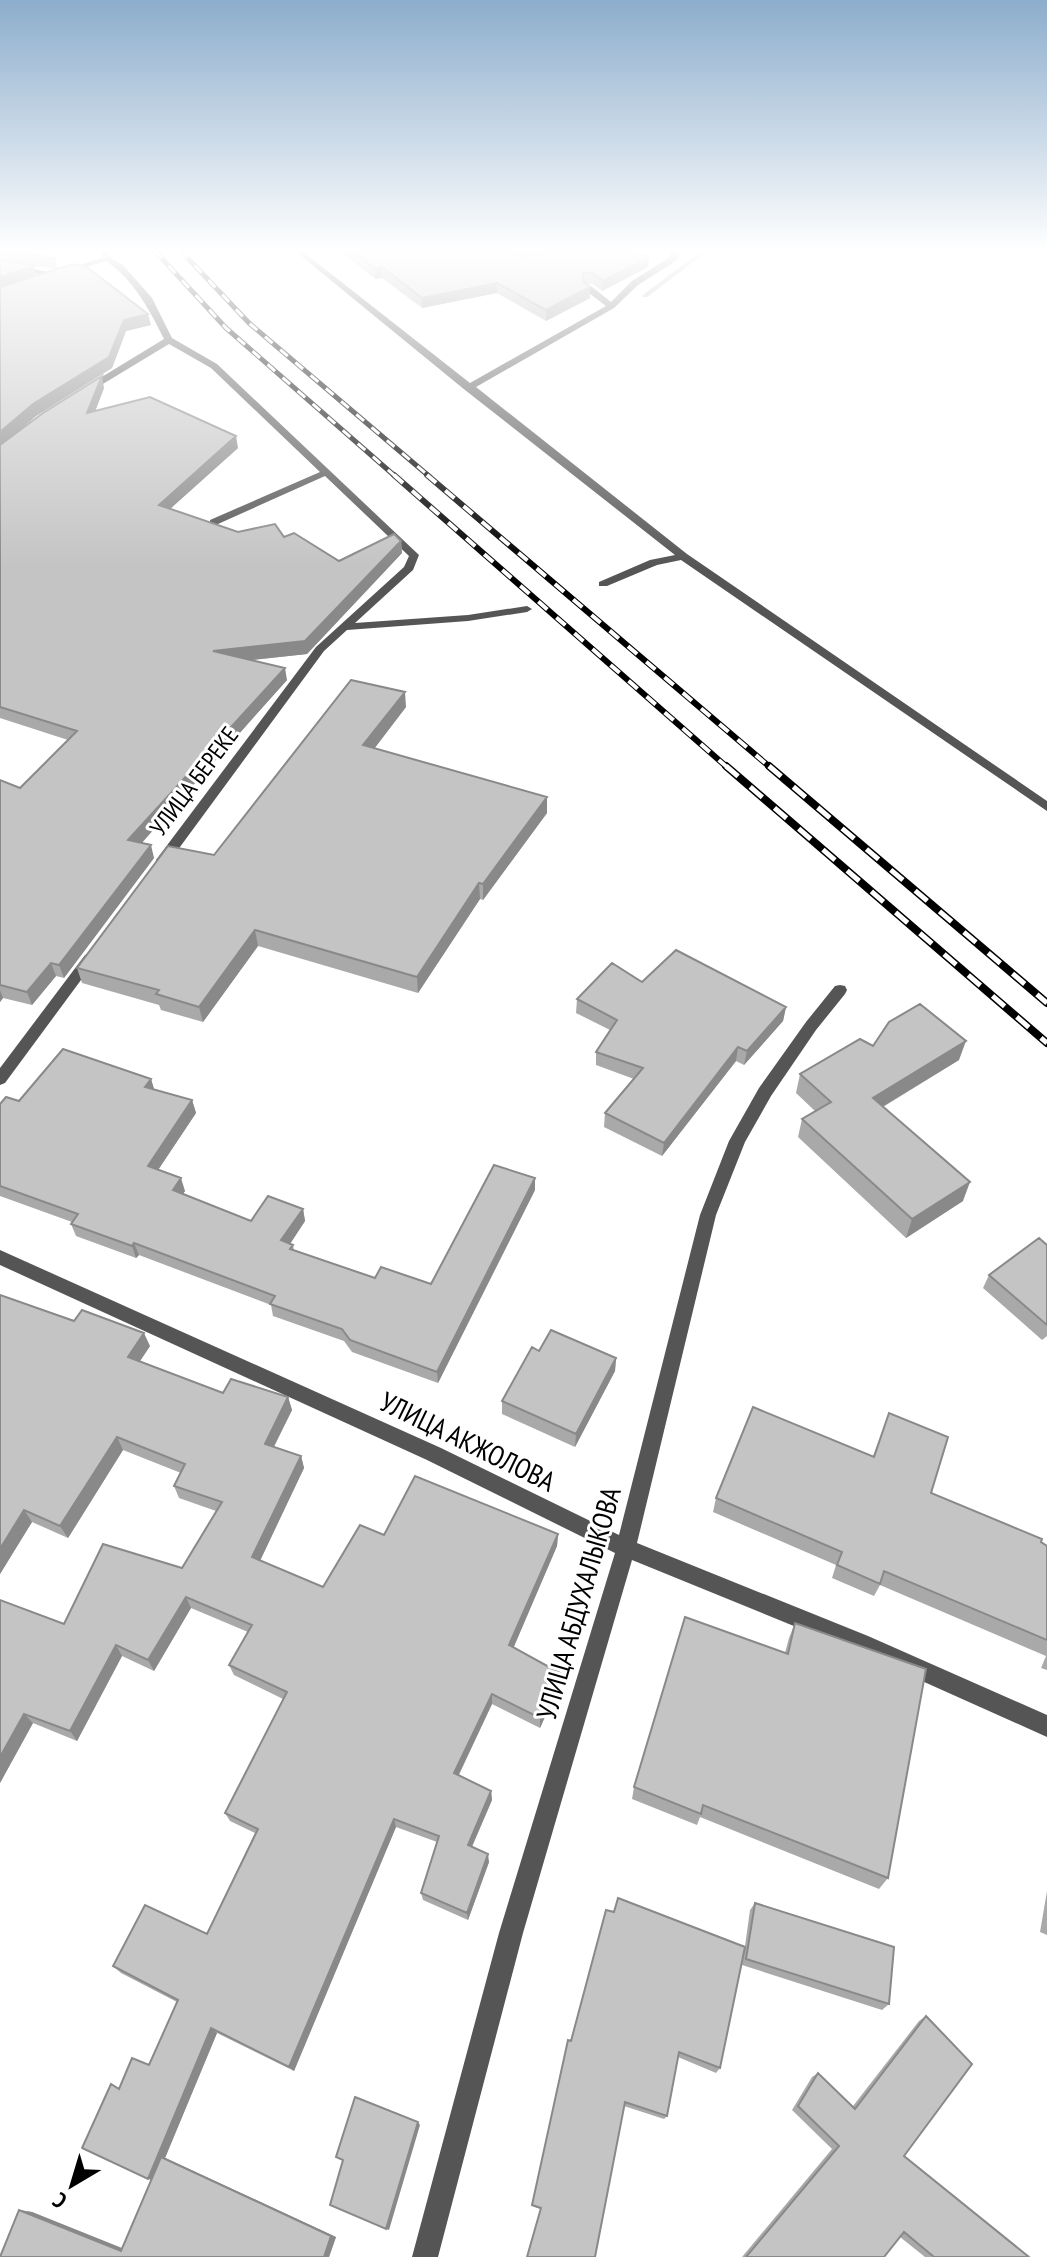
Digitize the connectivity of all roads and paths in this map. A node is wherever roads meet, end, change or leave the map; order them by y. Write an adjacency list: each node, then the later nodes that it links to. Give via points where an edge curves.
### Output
1 (142, 356): 6 (street)
2 (202, 356): 7 (street)
3 (429, 356): 5 (street)
4 (523, 356): 5 (street)
5 (468, 388): 9 (street)
6 (77, 396)
7 (325, 473): 8 (street); 12 (street, УЛИЦА БЕРЕКЕ, via 414,555 392,585)
8 (214, 522)
9 (683, 556): 10 (street); 13 (street)
10 (603, 584)
11 (527, 609): 12 (street)
12 (341, 627): 14 (street, УЛИЦА БЕРЕКЕ)
13 (1047, 807)
14 (150, 877)
15 (103, 940): 17 (street)
16 (840, 990): 19 (street, УЛИЦА АБДУХАЛЫКОВА, via 765,1092 737,1141 708,1215)
17 (0, 1079)
18 (0, 1257): 19 (street, УЛИЦА АКЖОЛОВА, via 434,1454)
19 (626, 1548): 20 (street, УЛИЦА АКЖОЛОВА, via 861,1643); 21 (street, УЛИЦА АБДУХАЛЫКОВА, via 511,1933)
20 (1047, 1726)
21 (425, 2257)

